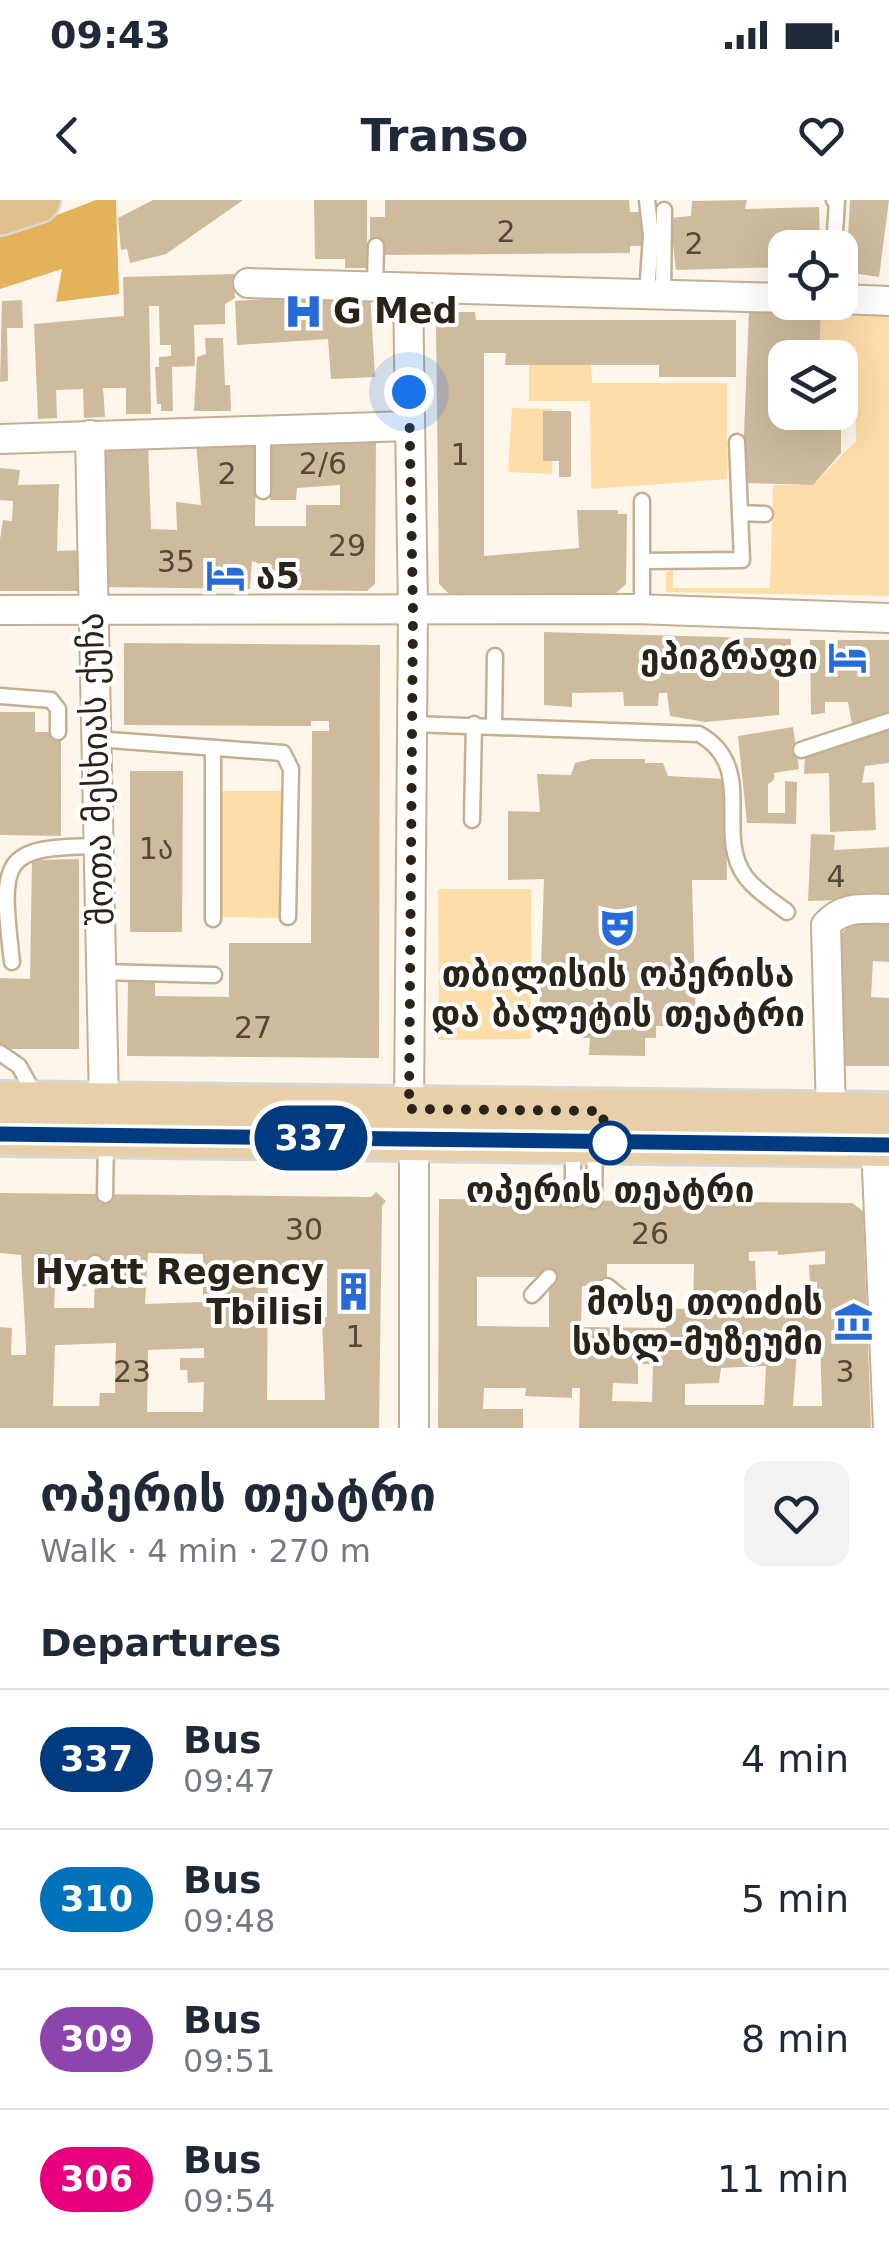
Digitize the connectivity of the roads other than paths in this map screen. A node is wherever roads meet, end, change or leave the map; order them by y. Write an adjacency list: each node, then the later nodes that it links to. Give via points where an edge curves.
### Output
1 (37, 200): 5 (highway)
2 (647, 200): 11 (lane)
3 (834, 200): 6 (lane)
4 (664, 210): 11 (lane)
5 (0, 212)
6 (836, 230)
7 (376, 246): 9 (lane)
8 (248, 283): 9 (street)
9 (375, 286): 10 (street)
10 (408, 290): 11 (street); 13 (street)
11 (655, 294): 12 (street)
12 (768, 297)
13 (409, 426): 14 (street); 25 (street)
14 (277, 433): 15 (street); 18 (lane)
15 (90, 434): 16 (street); 26 (street, შოთა მესხიას ქუჩა)
16 (0, 439)
17 (736, 442): 20 (lane)
18 (264, 491)
19 (642, 501): 22 (lane)
20 (741, 514): 21 (lane); 22 (lane, via 742,560)
21 (765, 514)
22 (644, 561): 23 (lane, via 642,596)
23 (634, 608): 25 (street); 27 (street)
24 (0, 610): 26 (street)
25 (413, 611): 26 (street); 31 (street)
26 (92, 613): 35 (street, შოთა მესხიას ქუჩა)
27 (889, 618)
28 (495, 656): 33 (lane)
29 (0, 696): 34 (lane, via 51,700)
30 (889, 721): 37 (lane)
31 (412, 724): 32 (lane); 51 (street)
32 (474, 724): 33 (lane); 38 (lane)
33 (494, 724): 41 (lane, via 699,734 717,744 732,779 735,851 744,875)
34 (58, 732)
35 (96, 739): 36 (lane); 39 (street, შოთა მესხიას ქუჩა)
36 (213, 748): 42 (lane, via 272,750 289,761); 43 (lane)
37 (801, 750)
38 (472, 820)
39 (99, 846): 44 (lane, via 44,846 9,859 2,876); 45 (street, შოთა მესხიას ქუჩა)
40 (889, 908): 49 (street, via 848,910 826,925)
41 (787, 912)
42 (288, 917)
43 (213, 919)
44 (12, 962)
45 (102, 972): 46 (lane); 50 (street, შოთა მესხიას ქუჩა)
46 (214, 975)
47 (0, 1052): 48 (lane, via 19,1066)
48 (20, 1103): 50 (main road)
49 (831, 1113): 51 (main road); 53 (main road)
50 (105, 1120): 51 (main road); 52 (main road); 55 (lane)
51 (412, 1124): 54 (main road); 64 (street)
52 (0, 1134)
53 (885, 1135): 54 (main road); 65 (street)
54 (584, 1142): 56 (lane); 57 (lane)
55 (105, 1195)
56 (573, 1200)
57 (594, 1201)
58 (94, 1264): 59 (lane)
59 (83, 1277)
60 (549, 1277): 62 (lane)
61 (607, 1286): 63 (lane)
62 (532, 1295)
63 (621, 1297)
64 (414, 1428)
65 (888, 1428)

